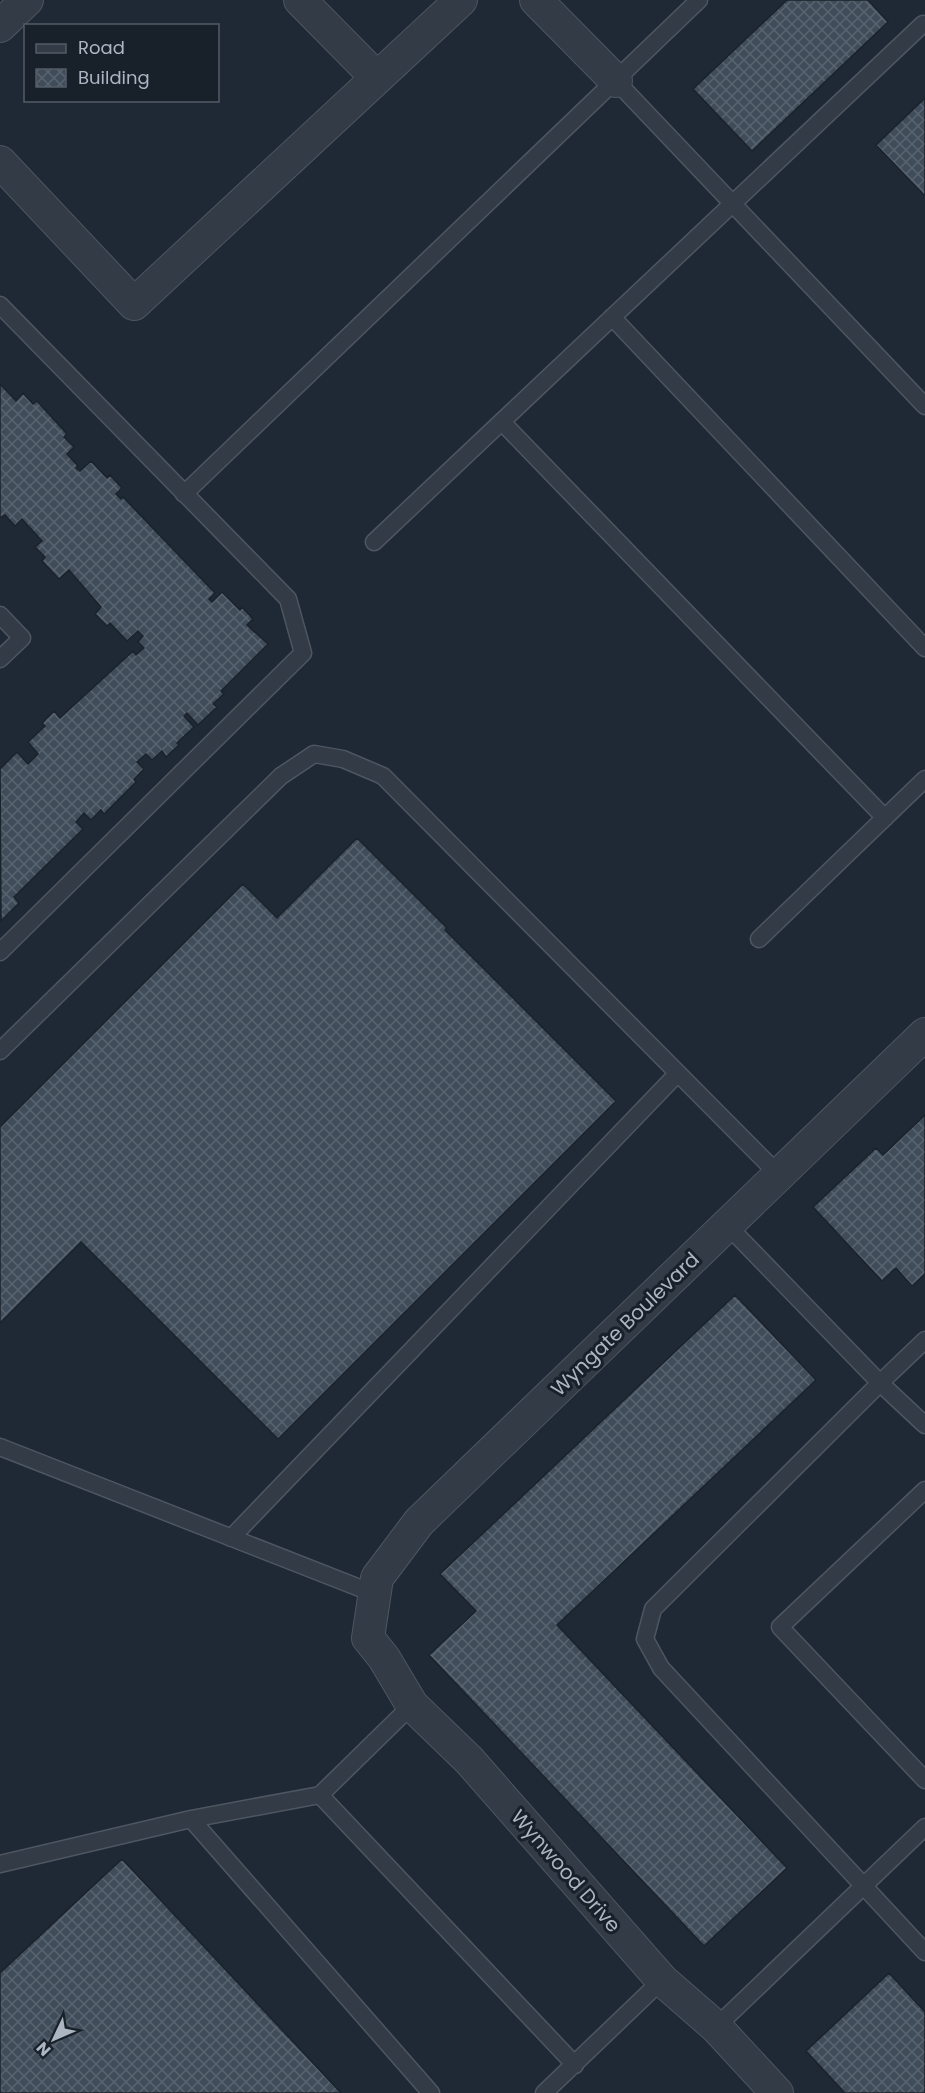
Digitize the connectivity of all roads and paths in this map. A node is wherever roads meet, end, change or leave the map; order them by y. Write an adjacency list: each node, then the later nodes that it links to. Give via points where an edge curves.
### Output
1 (27, 0): 7 (street)
2 (300, 0): 8 (street)
3 (461, 0): 8 (street)
4 (536, 0): 9 (street)
5 (699, 0): 9 (lane)
6 (923, 24): 11 (lane)
7 (0, 26)
8 (377, 78): 10 (street, via 134,304)
9 (616, 81): 11 (lane); 16 (lane)
10 (0, 162)
11 (732, 203): 13 (lane); 14 (lane)
12 (0, 305): 16 (lane)
13 (612, 317): 15 (lane); 19 (lane)
14 (925, 406)
15 (502, 422): 17 (lane); 22 (lane)
16 (184, 494): 24 (lane, via 288,599 303,653)
17 (374, 542)
18 (0, 615): 20 (lane, via 22,638)
19 (925, 648)
20 (0, 659)
21 (925, 779): 22 (lane)
22 (885, 818): 23 (lane)
23 (759, 939)
24 (0, 952)
25 (925, 1034): 28 (street, Wyngate Boulevard)
26 (0, 1051): 27 (lane, via 281,776 314,754 343,759 383,776)
27 (678, 1073): 28 (lane); 35 (lane)
28 (779, 1175): 29 (street, Wyngate Boulevard)
29 (727, 1225): 31 (lane); 36 (street, Wyngate Boulevard, via 419,1522 377,1578)
30 (925, 1340): 31 (lane)
31 (880, 1383): 32 (lane); 44 (lane, via 652,1609 645,1639 660,1668)
32 (925, 1425)
33 (0, 1447): 35 (lane)
34 (925, 1490): 39 (lane, via 780,1627)
35 (231, 1538): 36 (lane)
36 (375, 1594): 37 (street, Wyngate Boulevard)
37 (368, 1638): 38 (street, Wynwood Drive)
38 (412, 1705): 40 (lane); 46 (street, Wynwood Drive, via 469,1760)
39 (925, 1780)
40 (320, 1795): 41 (lane); 48 (lane)
41 (191, 1819): 43 (lane); 49 (lane)
42 (925, 1827): 44 (lane)
43 (0, 1864)
44 (862, 1886): 45 (lane); 47 (lane)
45 (925, 1952)
46 (662, 1980): 47 (street, Wynwood Drive); 48 (lane)
47 (716, 2027): 51 (street, Wynwood Drive)
48 (574, 2066): 50 (lane)
49 (431, 2093)
50 (544, 2093)
51 (777, 2093)

